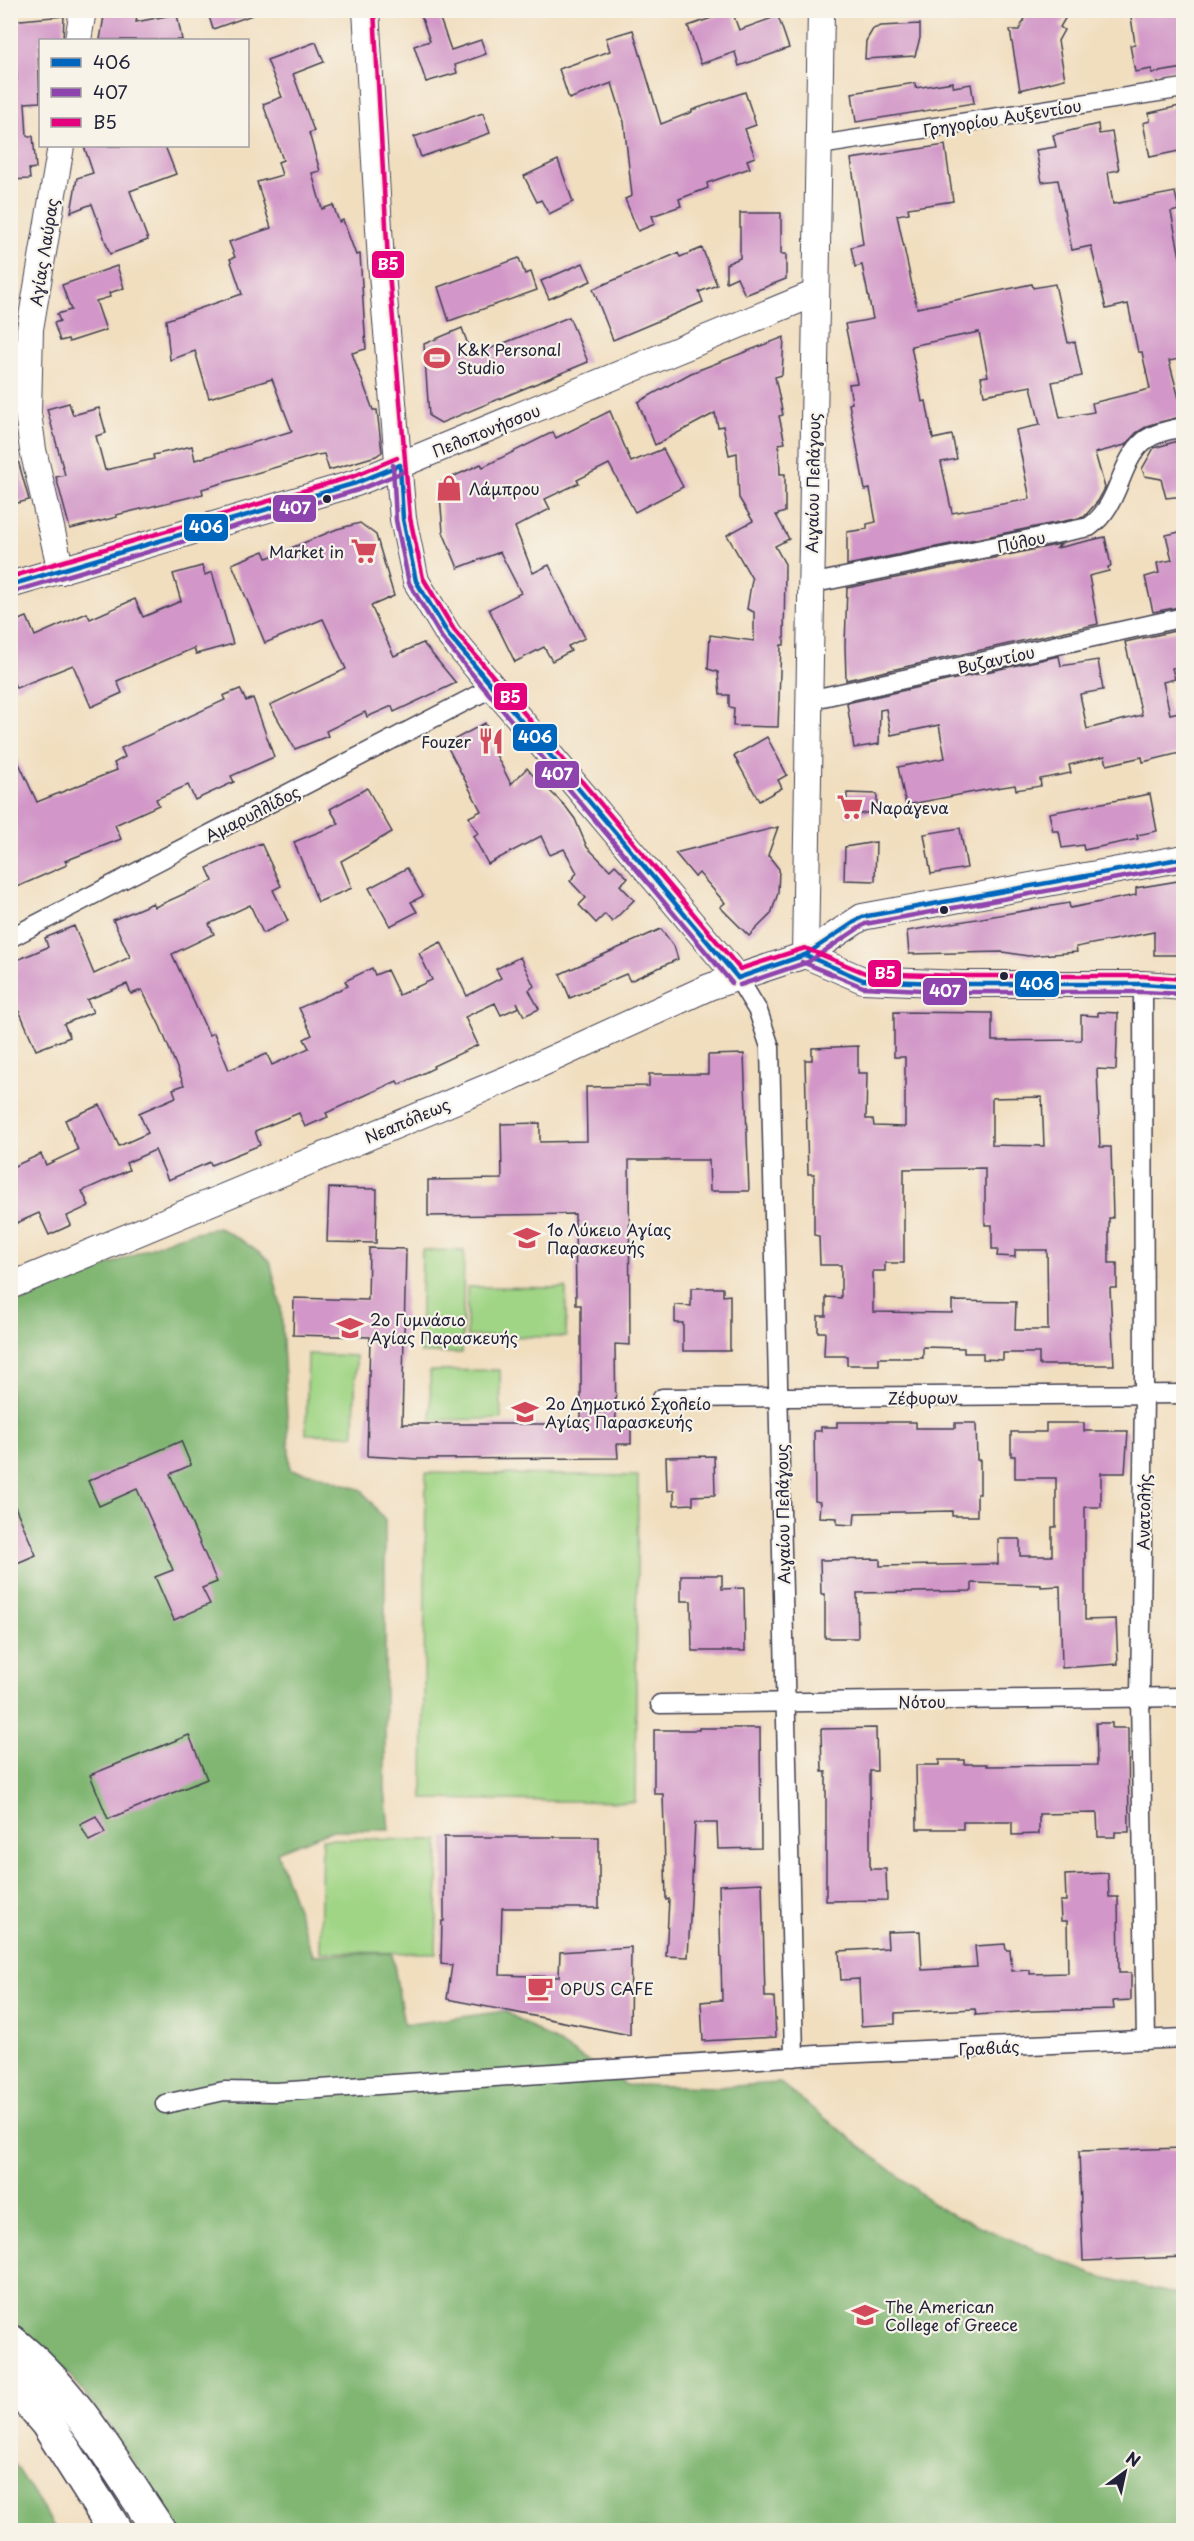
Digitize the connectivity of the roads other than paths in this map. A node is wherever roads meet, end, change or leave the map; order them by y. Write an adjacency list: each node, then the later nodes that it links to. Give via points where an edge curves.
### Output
1 (83, 10): 4 (street)
2 (366, 10): 10 (street, via 387,354)
3 (822, 10): 6 (street, Αιγαίου Πελάγους)
4 (78, 39)
5 (1184, 88): 6 (street, Γρηγορίου Αυξεντίου)
6 (820, 145): 8 (street, Αιγαίου Πελάγους)
7 (61, 147): 11 (street, Αγίας Λαύρας, via 30,329 28,412)
8 (816, 293): 10 (street, Πελοπονήσσου); 12 (street, Αιγαίου Πελάγους)
9 (1184, 427): 12 (street, Πύλου, via 1162,431 1144,441 1134,453 1106,512 1089,527)
10 (399, 465): 11 (street, Πελοπονήσσου, via 356,483); 15 (street, via 403,519 416,581 448,634)
11 (61, 571): 13 (street, Πελοπονήσσου)
12 (810, 584): 16 (street, Αιγαίου Πελάγους)
13 (10, 585)
14 (1184, 618): 16 (street, Βυζαντίου)
15 (493, 687): 18 (street, Αμαρυλλίδος); 20 (street)
16 (809, 700): 19 (street, Αιγαίου Πελάγους)
17 (1184, 858): 19 (street, Νεαπόλεως, via 862,917)
18 (10, 938)
19 (805, 955): 20 (street, Νεαπόλεως); 21 (street, via 863,980)
20 (738, 978): 23 (street, Νεαπόλεως, via 709,987 512,1077); 27 (street, Αιγαίου Πελάγους, via 758,1011 770,1047)
21 (1143, 984): 22 (street); 24 (street, Ανατολής)
22 (1184, 987)
23 (10, 1286)
24 (1144, 1394): 25 (street, Ζέφυρων); 27 (street, Ζέφυρων); 28 (street, Ανατολής)
25 (1184, 1394)
26 (662, 1398): 27 (street, Ζέφυρων)
27 (778, 1399): 30 (street, Αιγαίου Πελάγους)
28 (1140, 1697): 29 (street, Νότου); 30 (street, Νότου); 33 (street, Ανατολής)
29 (1184, 1697)
30 (786, 1703): 31 (street, Νότου); 34 (street, Αιγαίου Πελάγους)
31 (660, 1704)
32 (1184, 2038): 33 (street, Γραβιάς)
33 (1146, 2040): 34 (street, Γραβιάς)
34 (794, 2057): 35 (street, Γραβιάς, via 276,2092 224,2091)
35 (165, 2104)
36 (10, 2341): 39 (highway, via 74,2405)
37 (10, 2380): 38 (highway, via 47,2423)
38 (115, 2530)
39 (159, 2530)

